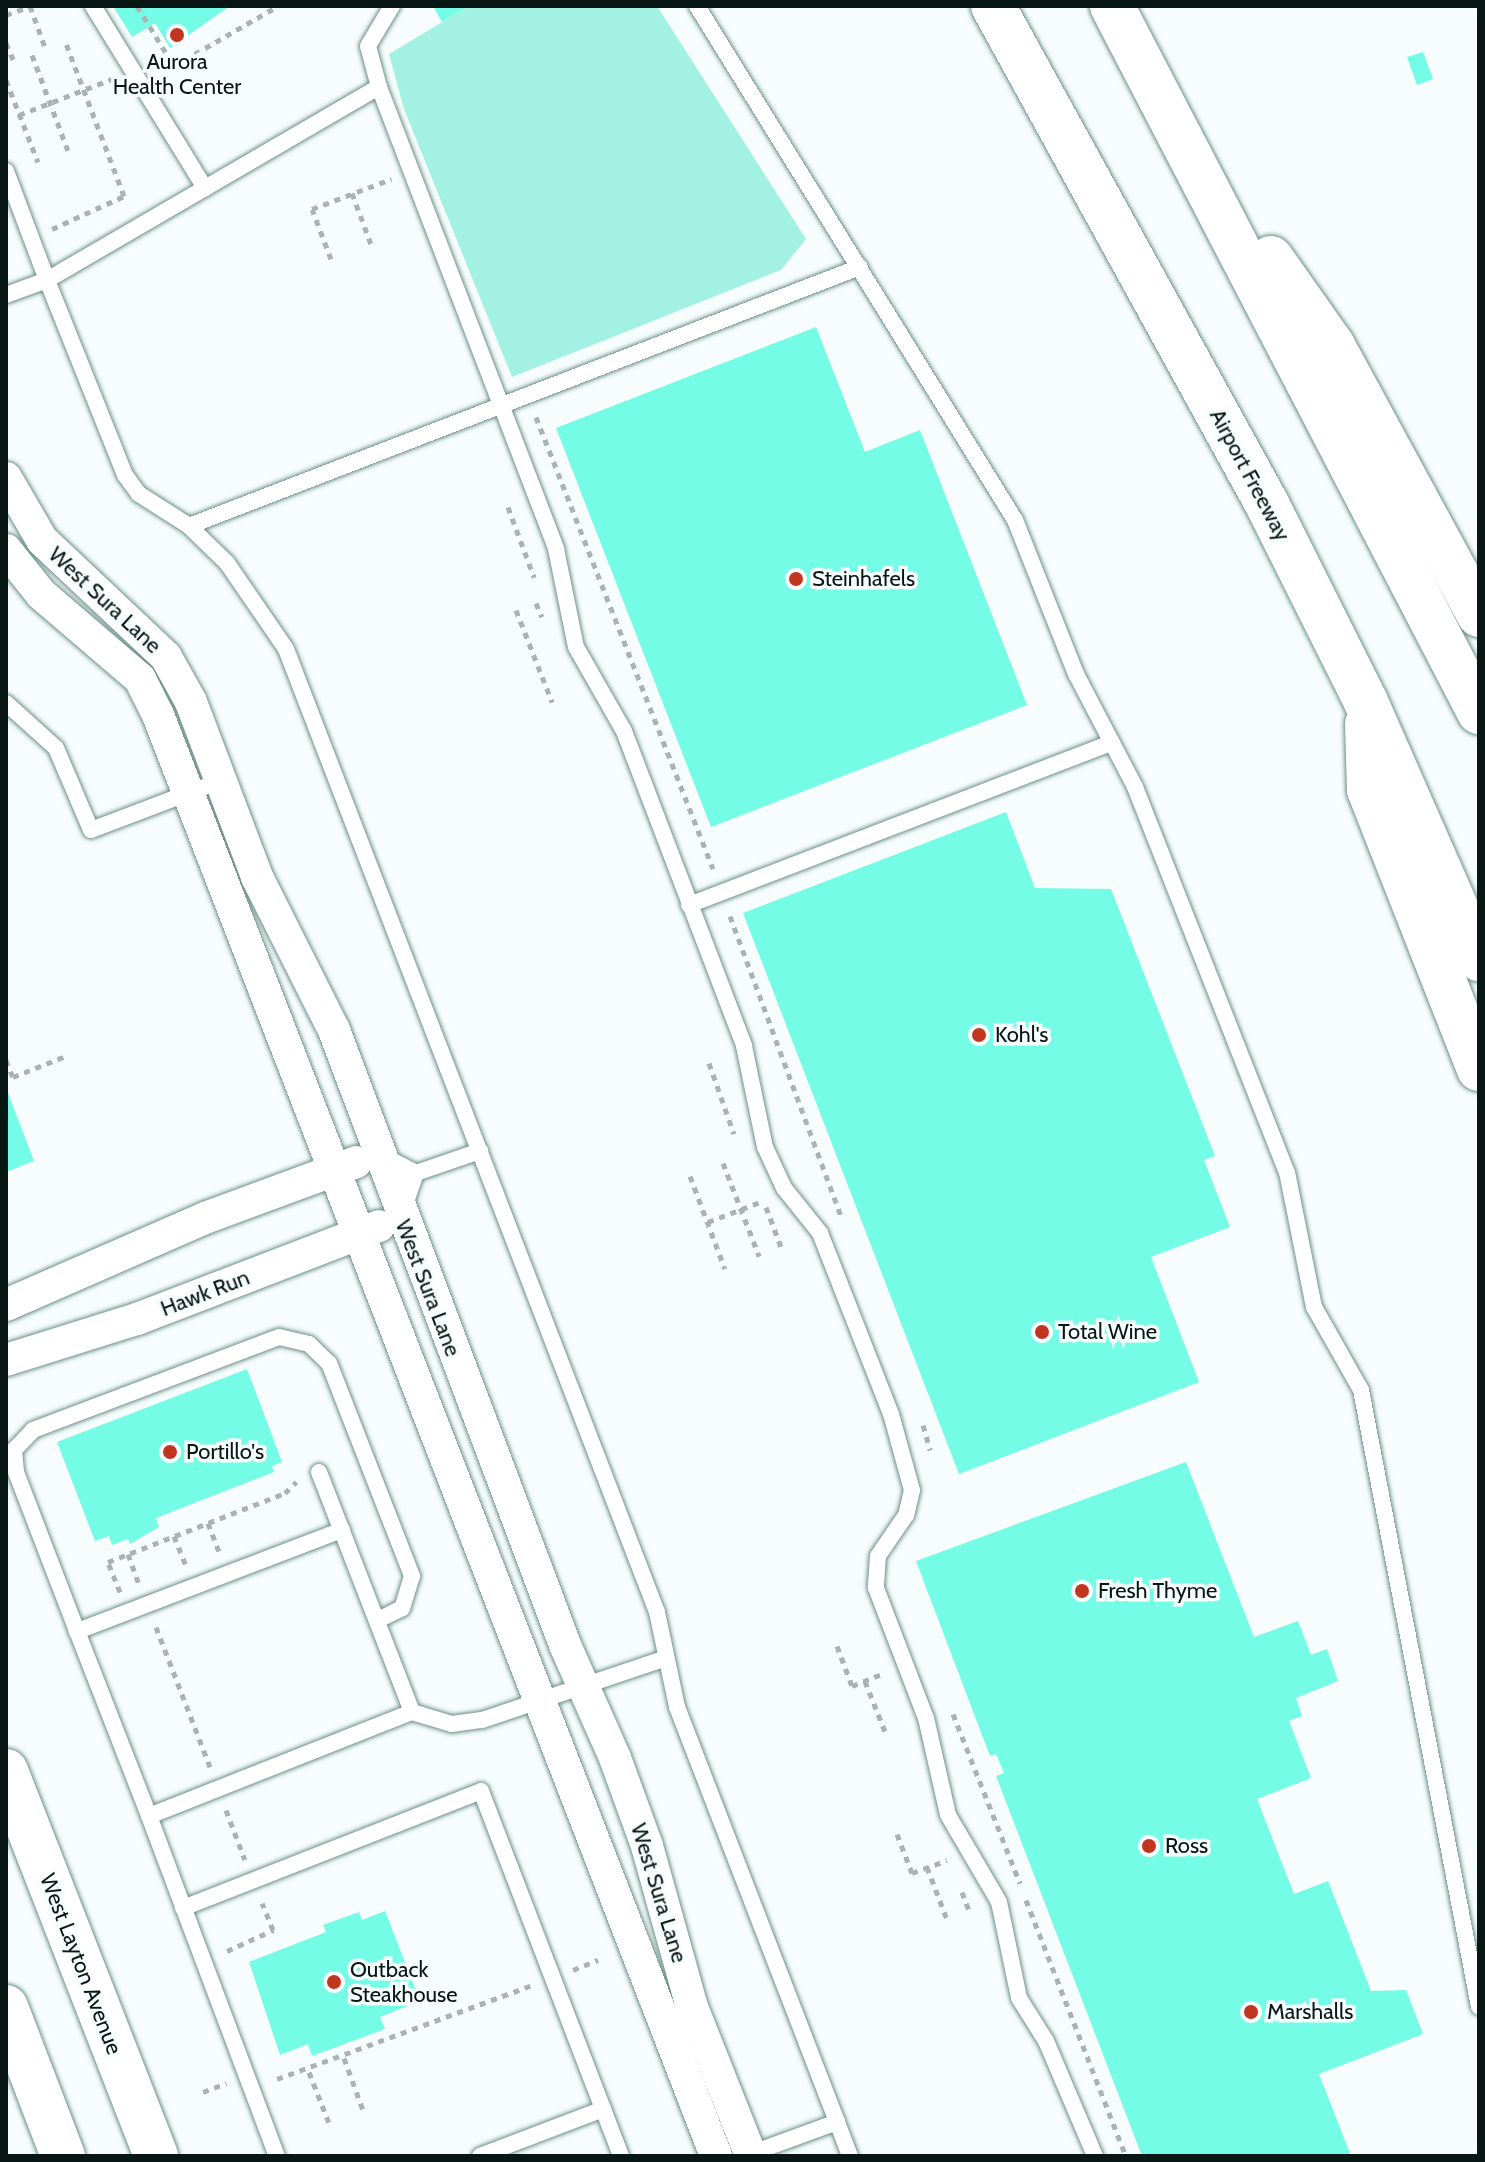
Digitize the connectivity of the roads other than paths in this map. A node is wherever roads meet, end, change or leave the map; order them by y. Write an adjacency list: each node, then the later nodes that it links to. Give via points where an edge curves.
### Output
1 (93, 6): 9 (lane)
2 (392, 6): 6 (lane, via 368,46)
3 (697, 6): 10 (lane)
4 (993, 6): 18 (main road, Airport Freeway, via 1267,504)
5 (1112, 6): 7 (main road)
6 (379, 87): 9 (lane); 13 (lane)
7 (1177, 126): 17 (main road, via 1333,346); 20 (main road)
8 (6, 171): 11 (lane)
9 (205, 188): 11 (lane)
10 (860, 267): 13 (lane); 21 (lane, via 1015,520 1076,674)
11 (47, 280): 12 (lane); 15 (lane, via 125,475 139,494)
12 (6, 295)
13 (501, 404): 15 (lane); 24 (lane, via 556,549 576,647 624,731)
14 (6, 478): 22 (street, West Sura Lane, via 17,507 71,574 129,617 166,657)
15 (189, 526): 27 (lane, via 227,563 286,649)
16 (6, 550): 23 (street, West Sura Lane, via 41,594 140,679)
17 (1479, 615)
18 (1366, 702): 25 (main road, Airport Freeway); 26 (main road, via 1369,790)
19 (6, 703): 23 (lane, via 56,748 91,830)
20 (1479, 712)
21 (1112, 743): 24 (lane); 47 (lane, via 1135,787 1287,1172 1314,1307 1361,1390)
22 (220, 781): 23 (lane); 28 (street, West Sura Lane, via 257,877 334,1030)
23 (188, 793): 29 (street, West Sura Lane)
24 (689, 905): 58 (lane, via 744,1046 765,1147 784,1188 820,1233 907,1461 912,1490 906,1515 878,1556 876,1588 926,1718 948,1815 999,1902 1019,1998 1046,2041)
25 (1479, 959)
26 (1479, 1069)
27 (480, 1151): 30 (lane); 39 (lane, via 657,1612)
28 (378, 1154): 29 (street); 30 (lane); 31 (street, West Sura Lane)
29 (336, 1169): 32 (street, West Sura Lane); 33 (street, via 205,1218)
30 (416, 1173): 31 (lane)
31 (401, 1217): 32 (street, Hawk Run); 40 (street, West Sura Lane)
32 (362, 1232): 34 (street, Hawk Run, via 137,1319); 41 (street, West Sura Lane)
33 (6, 1305)
34 (6, 1360)
35 (319, 1472): 36 (lane)
36 (342, 1530): 37 (lane); 38 (lane)
37 (377, 1621): 38 (lane, via 402,1608 412,1576 329,1363 309,1344 279,1337 33,1430 14,1450 16,1472); 42 (lane)
38 (77, 1631): 44 (lane)
39 (666, 1658): 40 (lane); 49 (lane, via 677,1707)
40 (583, 1685): 41 (lane); 50 (street, West Sura Lane, via 647,1846 692,2007)
41 (539, 1701): 42 (lane, via 452,1724); 56 (street, West Sura Lane)
42 (412, 1712): 44 (lane)
43 (9, 1782): 52 (main road, West Layton Avenue)
44 (149, 1816): 45 (lane)
45 (183, 1908): 48 (lane, via 481,1791); 53 (lane)
46 (6, 2007): 51 (main road)
47 (1479, 2007)
48 (603, 2109): 54 (lane); 55 (lane)
49 (837, 2122): 50 (lane); 57 (lane)
50 (749, 2155)
51 (63, 2156)
52 (156, 2156)
53 (277, 2156)
54 (480, 2156)
55 (621, 2156)
56 (716, 2156)
57 (850, 2156)
58 (1095, 2156)

